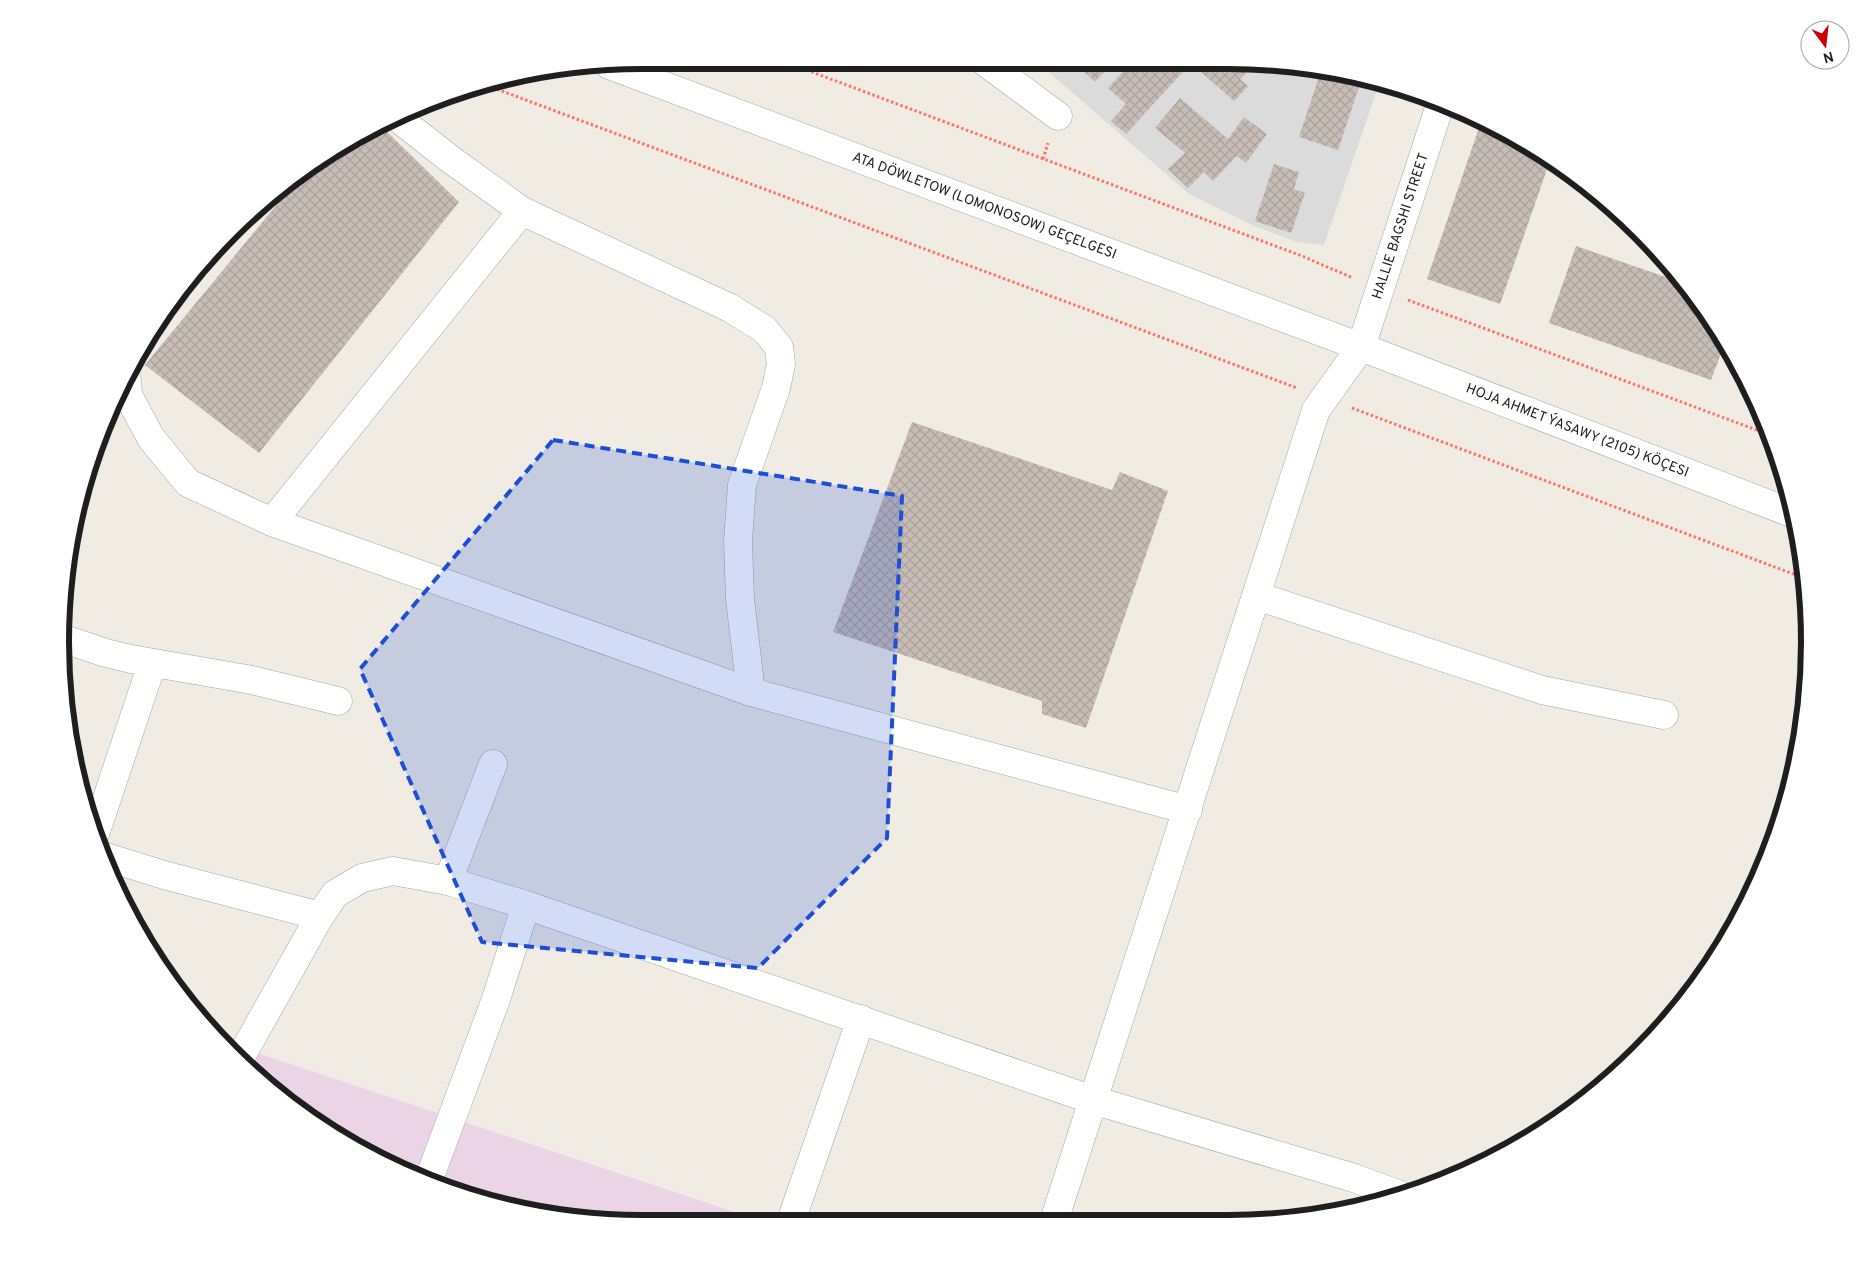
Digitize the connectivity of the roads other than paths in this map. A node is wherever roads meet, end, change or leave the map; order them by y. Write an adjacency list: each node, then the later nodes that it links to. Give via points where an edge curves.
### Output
1 (994, 69): 4 (street)
2 (621, 70): 7 (street, ATA DÖWLETOW (LOMONOSOW) GEÇELGESI)
3 (1439, 109): 7 (street, HALLIE BAGSHI STREET)
4 (1058, 116)
5 (402, 122): 6 (street)
6 (522, 210): 10 (street); 14 (street, via 730,308 764,329 779,346 781,364 776,388 742,486 738,541 740,599)
7 (1361, 348): 9 (street, HOJA AHMET ÝASAWY (2105) KÖÇESI); 11 (street, HALLIE BAGSHI STREET, via 1316,410)
8 (128, 389): 10 (street, via 151,438 188,483)
9 (1786, 511)
10 (272, 522): 14 (street)
11 (1257, 596): 16 (street, via 1542,690); 18 (street, HALLIE BAGSHI STREET)
12 (69, 641): 13 (street)
13 (152, 664): 15 (street, via 252,680); 19 (street)
14 (751, 692): 18 (street)
15 (338, 701)
16 (1664, 715)
17 (493, 764): 21 (street)
18 (1188, 810): 26 (street, HALLIE BAGSHI STREET)
19 (98, 824)
20 (111, 859): 23 (street)
21 (448, 881): 22 (street); 23 (street, via 393,871 362,878 335,894)
22 (526, 905): 24 (street); 27 (street, via 496,999)
23 (320, 916): 25 (street)
24 (860, 1019): 26 (street); 29 (street)
25 (243, 1053)
26 (1093, 1100): 28 (street); 30 (street, HALLIE BAGSHI STREET)
27 (431, 1175)
28 (1391, 1192)
29 (793, 1215)
30 (1056, 1215)

